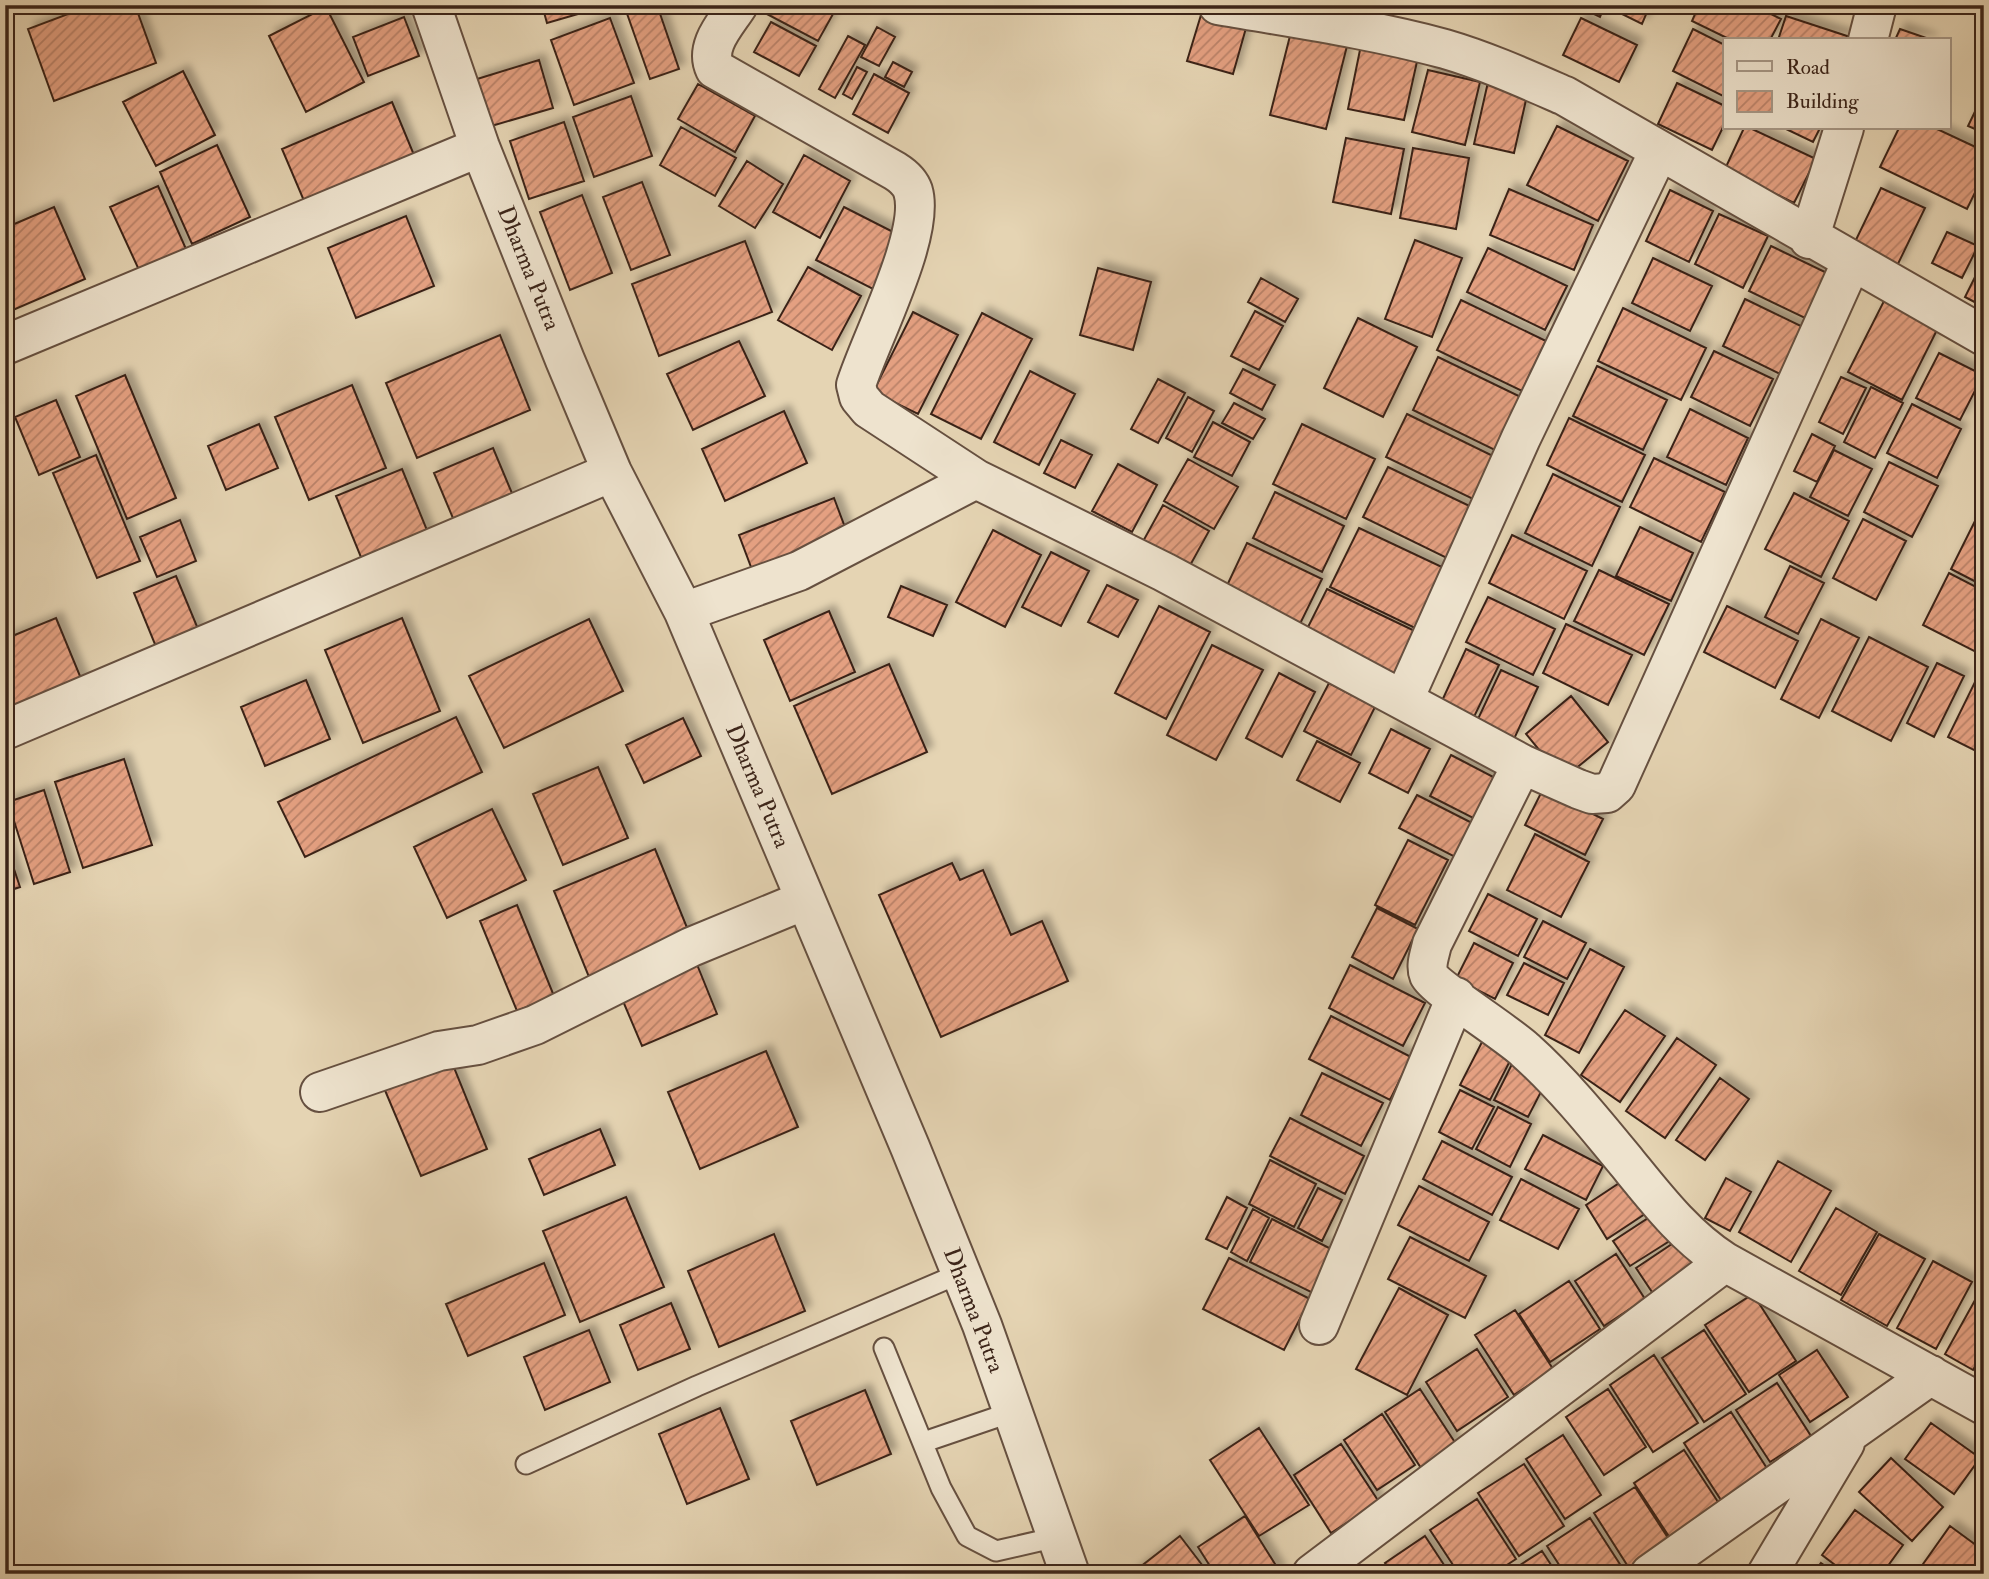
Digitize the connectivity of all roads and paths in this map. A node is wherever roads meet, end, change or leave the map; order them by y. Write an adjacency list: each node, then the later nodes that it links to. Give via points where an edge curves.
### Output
1 (431, 5): 7 (street, Dharma Putra)
2 (738, 5): 14 (street, via 713,45 715,69 907,179 914,209 905,258 856,385 869,409)
3 (1218, 5): 8 (street, via 1446,50 1565,96)
4 (1877, 5): 5 (street)
5 (1869, 38)
6 (1843, 130): 9 (street)
7 (480, 147): 12 (street); 13 (street, Dharma Putra)
8 (1659, 151): 9 (street); 16 (street, via 1521,438)
9 (1809, 239): 10 (street)
10 (1852, 263): 11 (street); 18 (street, via 1616,785 1607,793 1592,793)
11 (1984, 336)
12 (5, 345)
13 (612, 472): 15 (street, Dharma Putra); 17 (street)
14 (976, 479): 15 (street, via 799,571); 16 (street)
15 (684, 612): 19 (street, Dharma Putra)
16 (1404, 699): 18 (street)
17 (5, 730)
18 (1522, 764): 20 (street, via 1432,944 1427,966 1430,976 1438,987)
19 (805, 900): 21 (street, via 691,947 535,1025); 23 (street, Dharma Putra)
20 (1456, 997): 22 (street, via 1526,1051 1588,1116 1674,1219 1704,1249); 24 (street)
21 (320, 1091)
22 (1725, 1262): 26 (street); 34 (street)
23 (961, 1273): 28 (street, Dharma Putra); 31 (lane)
24 (1319, 1325)
25 (884, 1348): 30 (lane)
26 (1931, 1375): 27 (street); 29 (street)
27 (1984, 1405)
28 (1012, 1412): 30 (lane); 32 (street, Dharma Putra)
29 (1852, 1432): 35 (street); 36 (street)
30 (924, 1442): 32 (lane, via 941,1488 967,1536 996,1550)
31 (526, 1464)
32 (1057, 1537): 33 (street, Dharma Putra)
33 (1070, 1574)
34 (1312, 1574)
35 (1650, 1574)
36 (1767, 1574)

